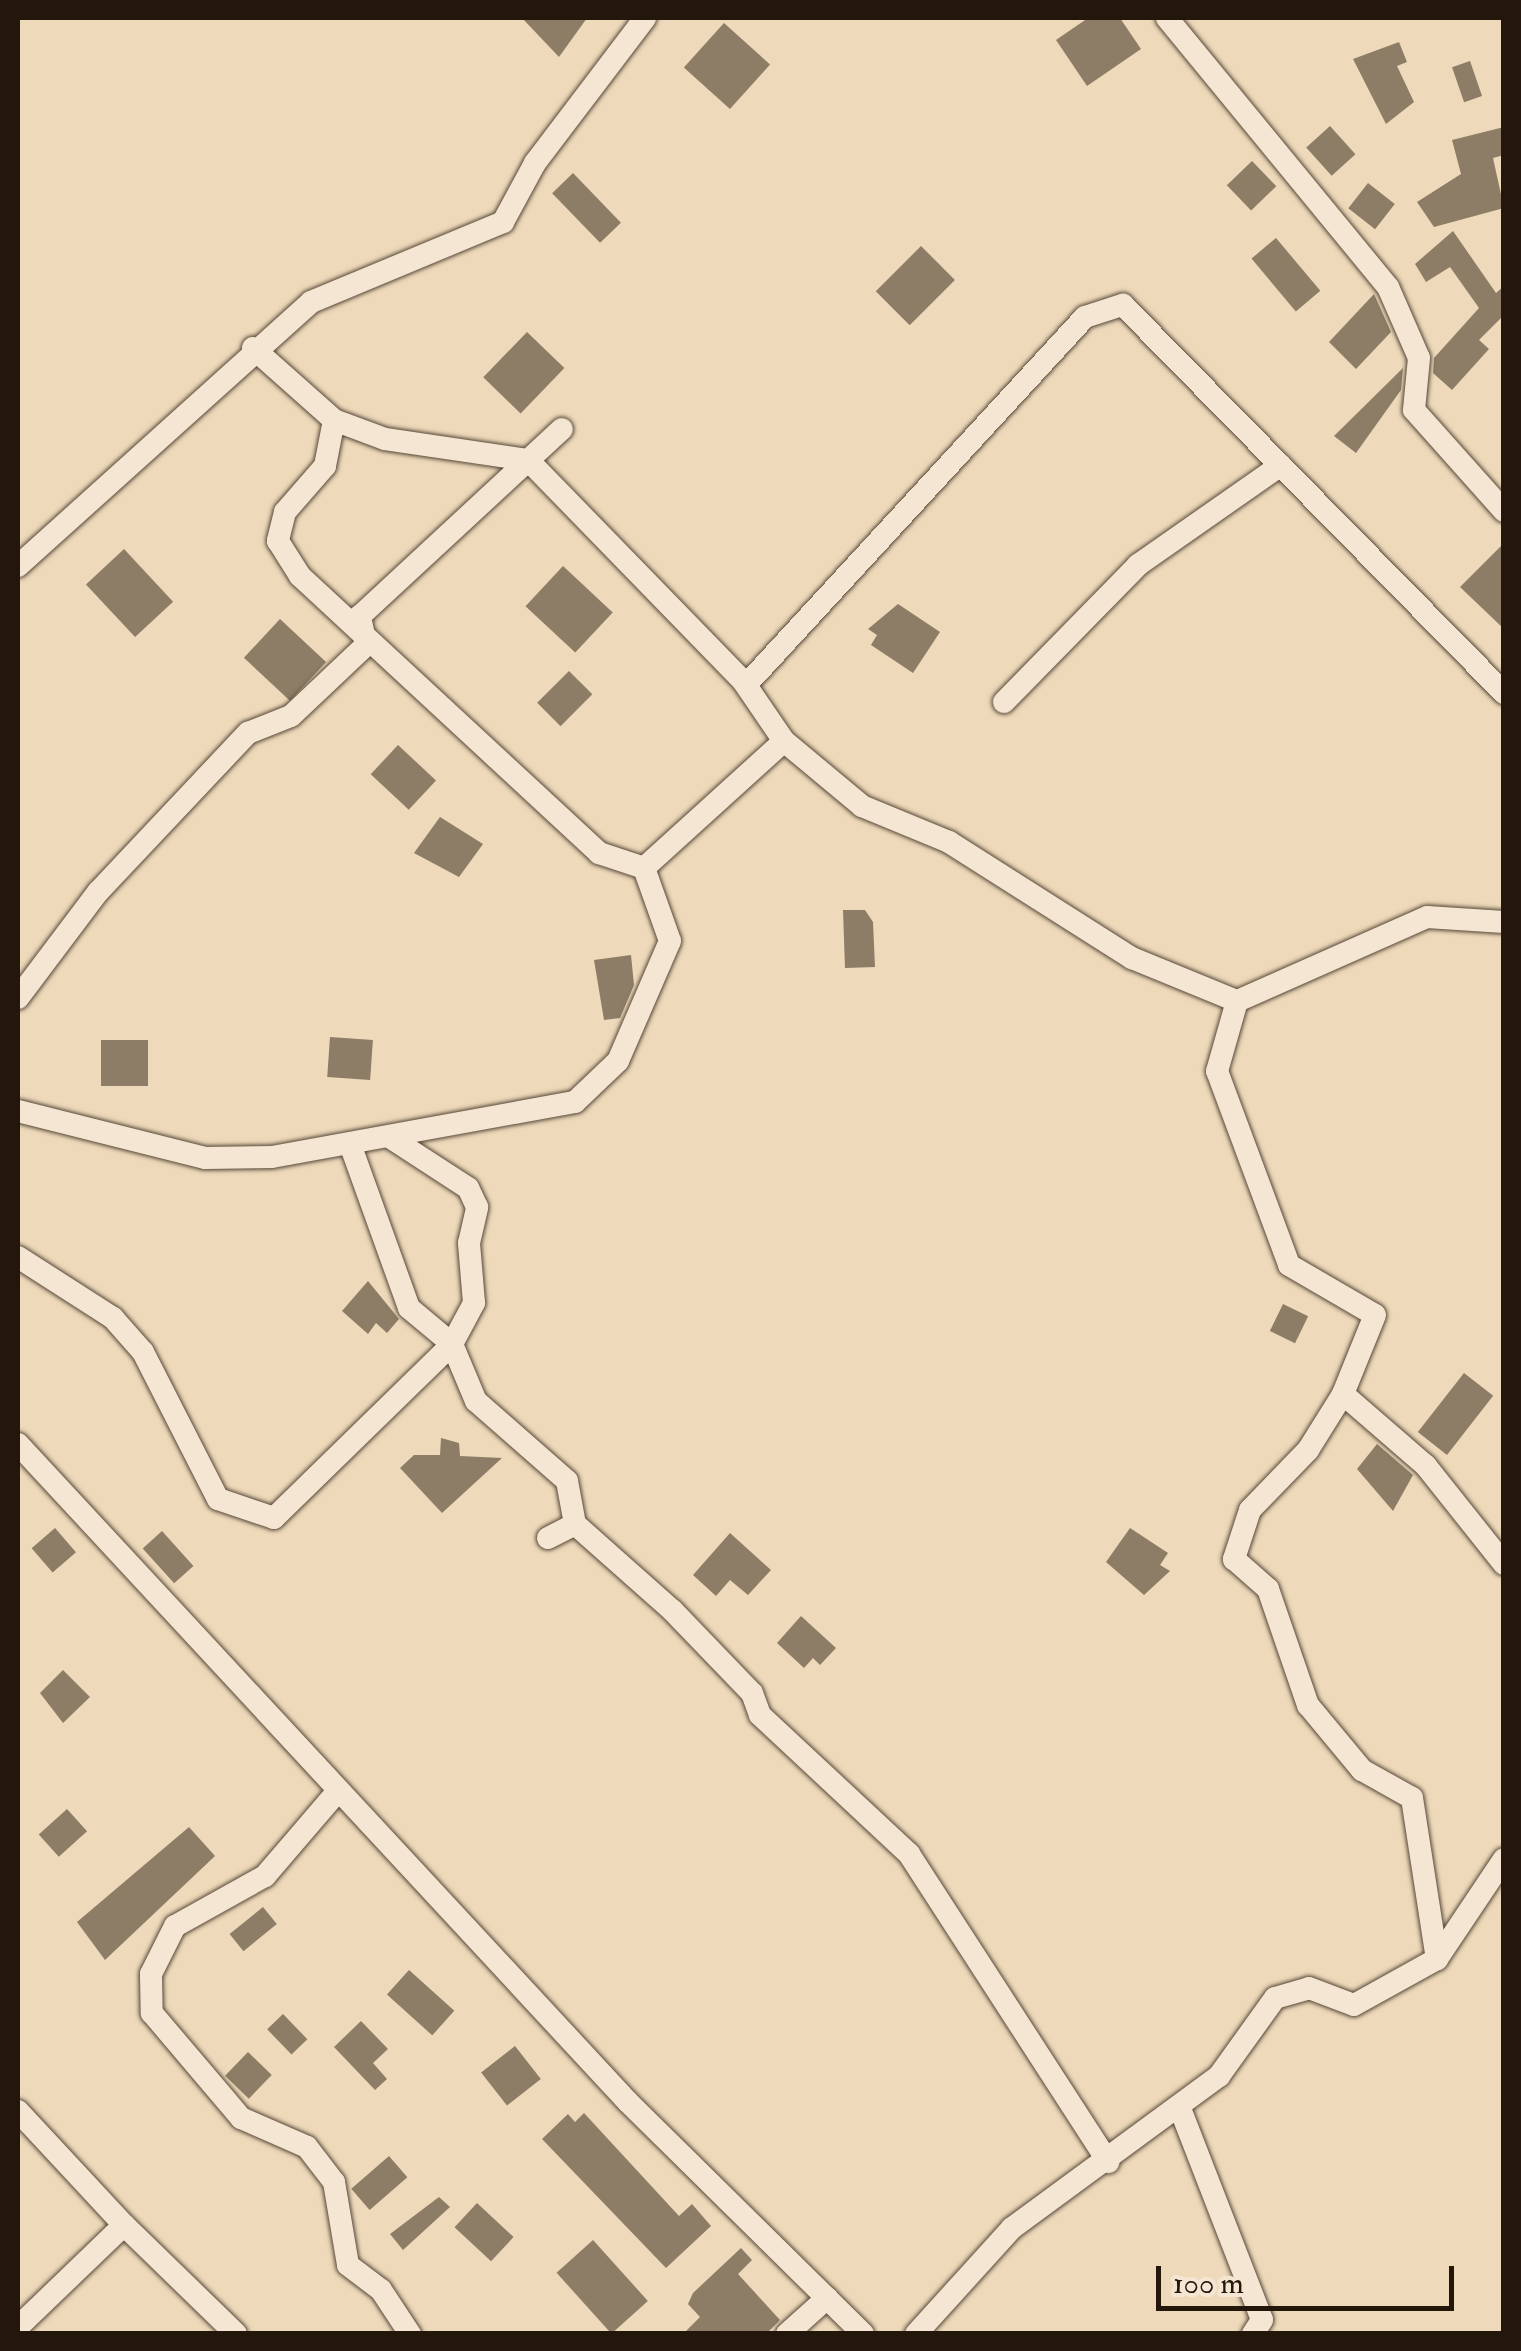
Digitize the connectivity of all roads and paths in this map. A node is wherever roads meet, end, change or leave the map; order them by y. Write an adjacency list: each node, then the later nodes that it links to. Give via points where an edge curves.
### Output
1 (646, 18): 3 (street, via 534,163 503,222 311,302)
2 (1167, 18): 8 (street, via 1388,286 1420,358 1414,410)
3 (253, 348): 4 (street); 9 (street)
4 (334, 420): 6 (street, via 385,439); 10 (street, via 325,466 285,512 278,541)
5 (562, 428): 6 (street)
6 (528, 460): 10 (street, via 360,616); 11 (street)
7 (1281, 464): 11 (street, via 1123,305 1085,317); 12 (street); 13 (street, via 1138,566)
8 (1503, 511)
9 (18, 566)
10 (366, 644): 15 (street, via 599,853); 17 (street, via 290,716 248,733 98,892)
11 (746, 685): 14 (street)
12 (1504, 693)
13 (1004, 702)
14 (784, 741): 15 (street); 18 (street, via 862,806 949,842 1132,958)
15 (644, 868): 20 (street, via 670,942 603,1081 574,1102)
16 (1504, 922): 18 (street, via 1427,916)
17 (18, 998)
18 (1237, 1001): 24 (street, via 1217,1072 1289,1265 1375,1316)
19 (18, 1111): 21 (street, via 206,1158)
20 (391, 1138): 21 (street); 23 (street, via 446,1170 477,1207 469,1243 474,1303)
21 (350, 1144): 23 (street, via 410,1308)
22 (18, 1257): 23 (street, via 112,1318 170,1390 218,1499 261,1519 292,1503)
23 (452, 1344): 26 (street, via 476,1401 567,1481)
24 (1343, 1394): 28 (street, via 1426,1466); 31 (street, via 1308,1450 1250,1510 1234,1559 1268,1589 1308,1705 1362,1770 1412,1798)
25 (18, 1444): 29 (street)
26 (574, 1524): 27 (street); 34 (street, via 672,1610 752,1693 760,1715 909,1854)
27 (548, 1538)
28 (1504, 1564)
29 (337, 1792): 36 (street); 39 (street, via 265,1876 176,1926 151,1974 152,2012 242,2118 307,2147 334,2182 348,2265 380,2290)
30 (1504, 1859): 31 (street)
31 (1437, 1958): 33 (street, via 1354,2005 1309,1988 1275,1998)
32 (18, 2111): 35 (street)
33 (1181, 2111): 34 (street); 43 (street, via 1262,2320)
34 (1108, 2162): 42 (street, via 1012,2228)
35 (124, 2225): 37 (street); 38 (street)
36 (827, 2298): 40 (street); 41 (street)
37 (18, 2327)
38 (236, 2334)
39 (410, 2334)
40 (787, 2334)
41 (863, 2334)
42 (916, 2334)
43 (1253, 2334)

